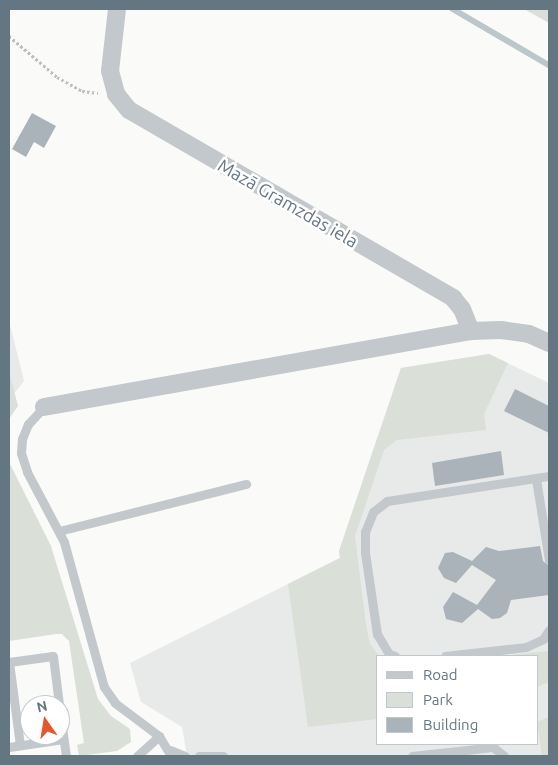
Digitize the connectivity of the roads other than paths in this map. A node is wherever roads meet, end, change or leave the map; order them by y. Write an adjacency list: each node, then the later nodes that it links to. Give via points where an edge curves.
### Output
1 (117, 9): 2 (street, Mazā Gramzdas iela, via 110,71 116,94 129,110 453,298 462,309)
2 (471, 331): 3 (street, via 501,330 529,334); 4 (street)
3 (549, 343)
4 (44, 407): 8 (lane, via 28,424 21,454 27,472)
5 (549, 476): 6 (lane)
6 (536, 478): 9 (lane); 11 (lane, via 387,501 372,512 364,532 365,553 377,634)
7 (246, 484): 8 (lane)
8 (59, 531): 15 (lane, via 104,687 115,703)
9 (549, 560)
10 (549, 630): 12 (lane, via 543,639 526,648)
11 (392, 655)
12 (455, 655)
13 (9, 662): 14 (lane, via 53,656); 16 (lane)
14 (58, 695)
15 (159, 736): 18 (lane); 19 (lane)
16 (20, 745): 17 (lane)
17 (9, 747)
18 (171, 753): 20 (lane)
19 (137, 756)
20 (185, 756)
21 (200, 756): 22 (lane)
22 (223, 756)
23 (412, 756): 24 (lane, via 493,748)
24 (504, 756)

